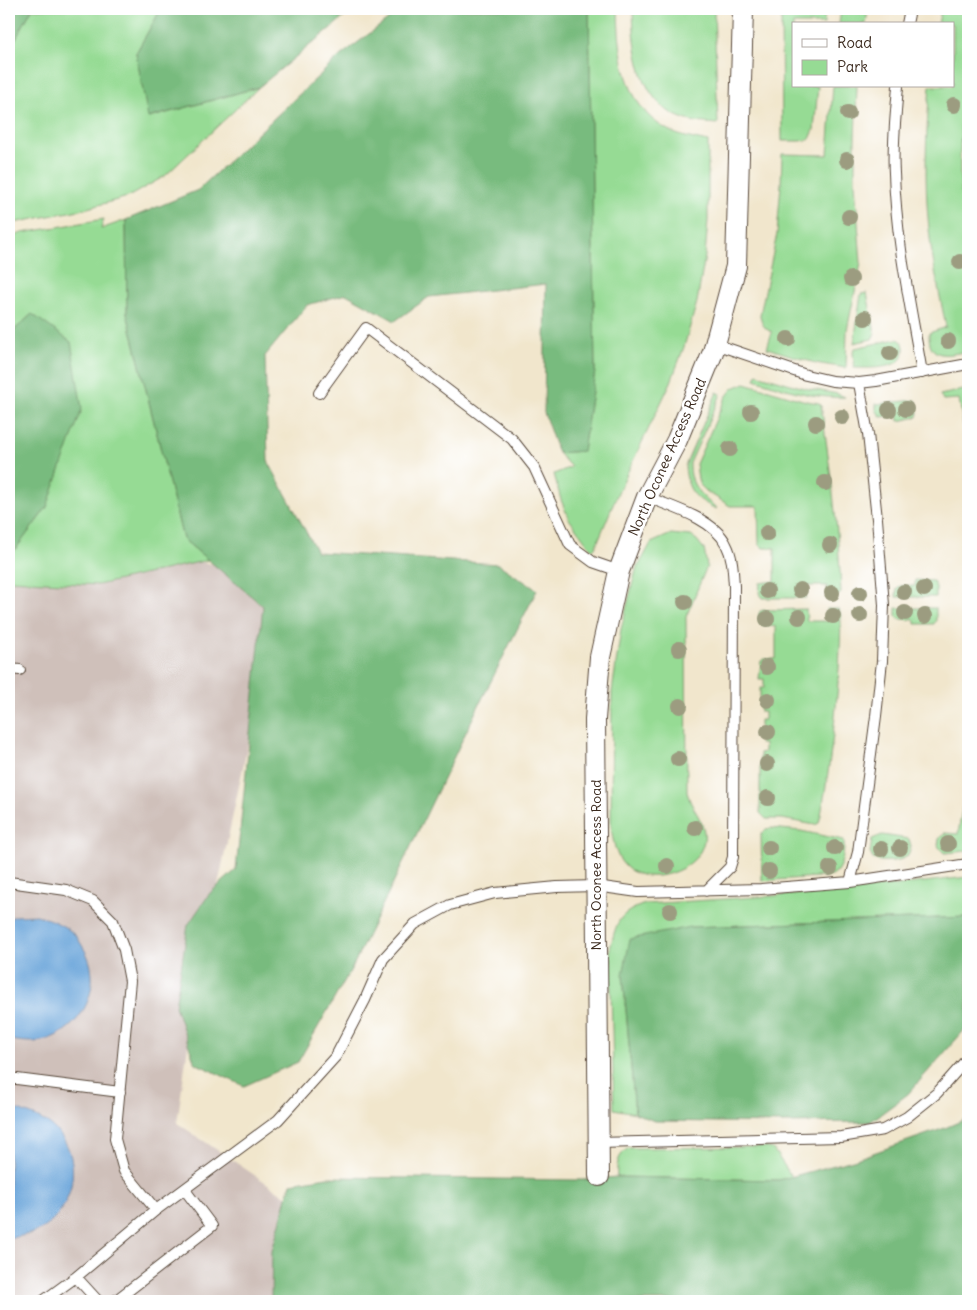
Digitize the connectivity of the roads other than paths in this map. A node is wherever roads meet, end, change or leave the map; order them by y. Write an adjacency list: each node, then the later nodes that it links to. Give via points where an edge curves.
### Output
1 (743, 9): 5 (street, North Oconee Access Road, via 736,266)
2 (910, 9): 3 (lane)
3 (907, 22)
4 (898, 88): 7 (lane, via 893,172 896,211)
5 (715, 344): 8 (lane, via 806,375); 10 (street, North Oconee Access Road, via 677,440)
6 (968, 364): 7 (lane)
7 (922, 373): 8 (lane)
8 (859, 383): 16 (lane, via 868,434 884,605 876,716 858,852)
9 (319, 394): 11 (lane, via 366,328 512,439 534,467 570,545 593,562)
10 (647, 496): 11 (street, North Oconee Access Road); 18 (lane, via 706,522 719,532 732,563 733,857 730,867)
11 (619, 571): 17 (street, North Oconee Access Road, via 600,657 595,719)
12 (9, 669): 13 (lane)
13 (20, 670)
14 (968, 864): 16 (lane)
15 (9, 882): 21 (lane, via 66,890 93,900 113,921 124,950 130,981)
16 (850, 882): 18 (lane)
17 (596, 886): 18 (lane, via 638,892); 22 (street, North Oconee Access Road); 24 (lane, via 557,886 494,893 450,905 415,924 383,959 336,1056 278,1120)
18 (706, 891)
19 (968, 1058): 22 (lane, via 937,1093 907,1117 883,1130 841,1138)
20 (9, 1078): 21 (lane)
21 (120, 1092): 25 (lane, via 115,1140 124,1171)
22 (598, 1143): 23 (street, North Oconee Access Road)
23 (599, 1176)
24 (185, 1190): 25 (lane); 29 (lane, via 212,1226)
25 (156, 1210): 26 (lane)
26 (76, 1277): 27 (lane); 28 (lane)
27 (43, 1301)
28 (98, 1301)
29 (115, 1301)

